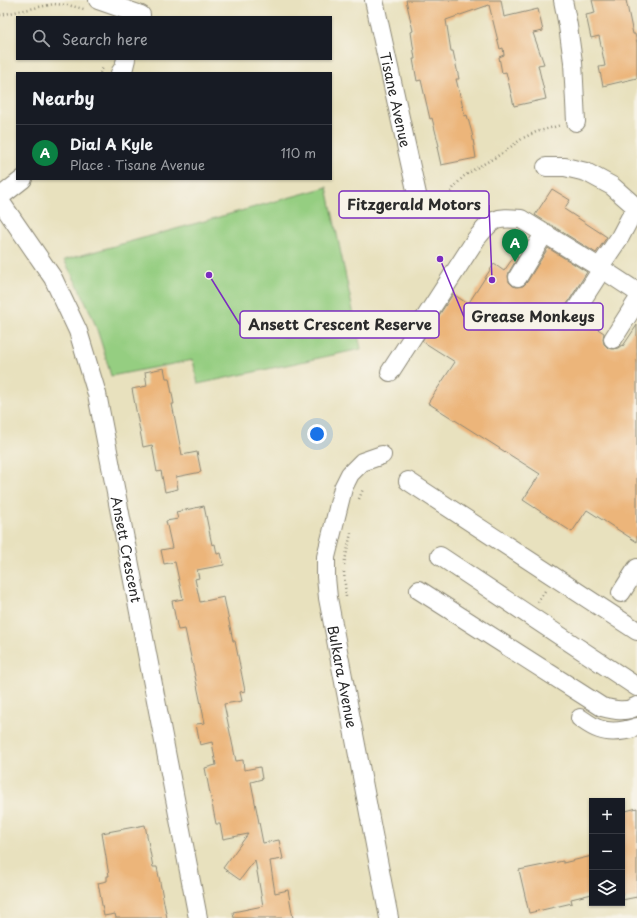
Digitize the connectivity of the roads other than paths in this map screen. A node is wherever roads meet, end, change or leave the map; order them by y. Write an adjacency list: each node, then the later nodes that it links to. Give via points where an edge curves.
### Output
1 (374, 0): 9 (street, Tisane Avenue)
2 (563, 0): 5 (street, via 573,62)
3 (94, 5): 4 (street)
4 (143, 11)
5 (576, 122)
6 (546, 167): 11 (street, via 565,167 586,172 612,186)
7 (22, 180): 8 (street)
8 (0, 197)
9 (418, 199)
10 (0, 201): 30 (street, Ansett Crescent, via 53,278 78,331 97,394)
11 (637, 208)
12 (637, 213): 14 (street, via 630,218 603,262)
13 (544, 234): 14 (street); 15 (street); 20 (street, via 521,219 497,219 487,225)
14 (602, 269): 16 (street); 18 (street)
15 (518, 278)
16 (637, 292)
17 (637, 301): 19 (street)
18 (573, 314)
19 (612, 339)
20 (390, 372)
21 (382, 455): 31 (street, Bulkara Avenue, via 362,462 350,474 343,488 326,557 326,577)
22 (408, 481): 25 (street)
23 (440, 556): 26 (street)
24 (419, 590): 27 (street, via 602,707 617,711)
25 (637, 632)
26 (637, 687)
27 (637, 706)
28 (580, 718): 29 (street, via 599,730 612,732)
29 (637, 727)
30 (198, 918)
31 (389, 918)

